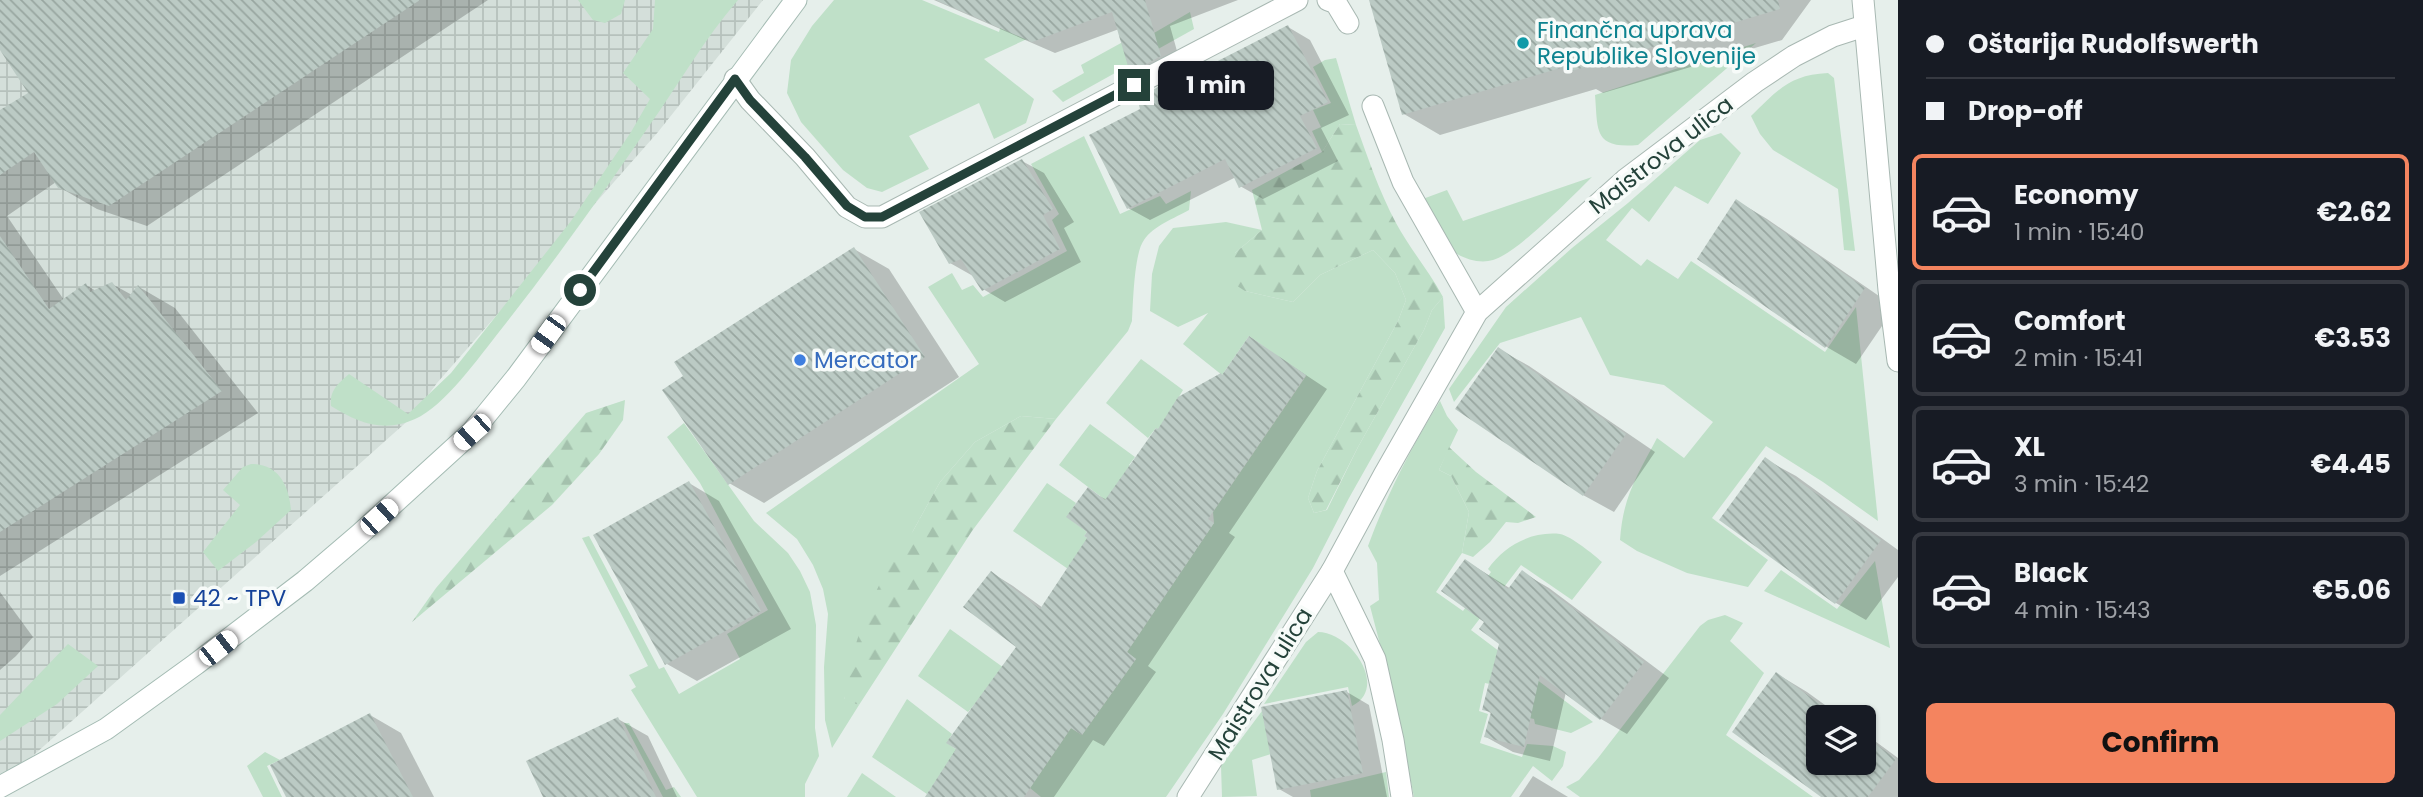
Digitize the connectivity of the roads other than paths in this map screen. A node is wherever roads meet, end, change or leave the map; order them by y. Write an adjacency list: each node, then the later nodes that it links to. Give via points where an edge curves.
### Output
1 (796, 0): 7 (street)
2 (1297, 0): 7 (street, via 882,217 865,217 847,206)
3 (1328, 0): 5 (street, via 1336,3)
4 (1863, 0): 6 (street)
5 (1348, 23)
6 (1864, 26): 9 (street, Maistrova ulica, via 1803,51 1755,82 1625,180); 10 (street)
7 (735, 79): 12 (street, via 472,432 351,542 196,664 106,729)
8 (1373, 106): 9 (street, via 1403,182)
9 (1477, 312): 11 (street, Maistrova ulica)
10 (1898, 361)
11 (1332, 571): 13 (street, Maistrova ulica); 14 (street, Maistrova ulica, via 1376,659)
12 (0, 787)
13 (1188, 797)
14 (1402, 797)

